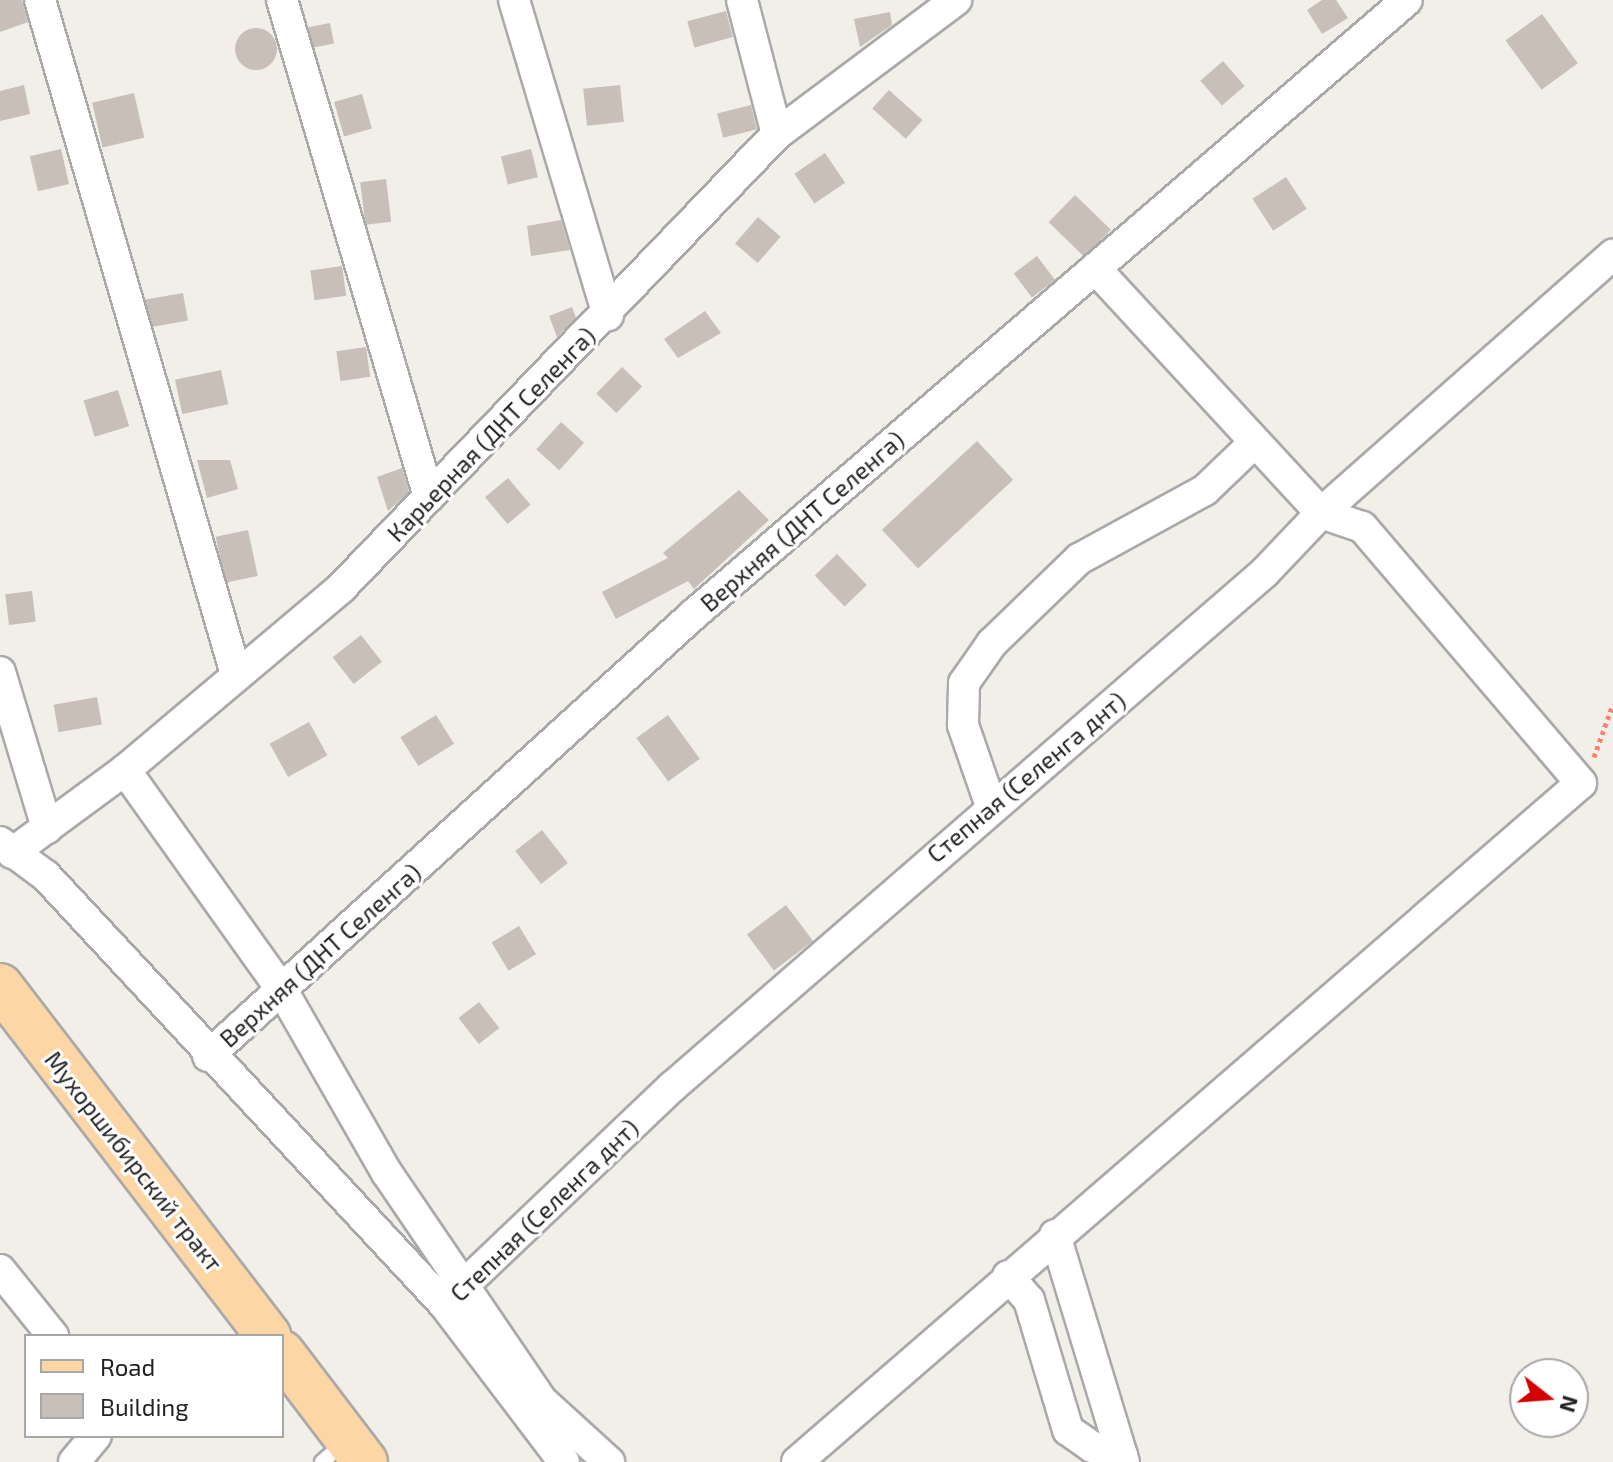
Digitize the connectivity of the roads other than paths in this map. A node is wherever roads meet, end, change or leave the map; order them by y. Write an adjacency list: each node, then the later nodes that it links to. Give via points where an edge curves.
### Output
1 (40, 0): 15 (street)
2 (282, 0): 12 (street)
3 (514, 0): 10 (street)
4 (742, 0): 7 (street)
5 (956, 0): 7 (street, Карьерная (ДНТ Селенга))
6 (1407, 0): 9 (street, Верхняя (ДНТ Селенга))
7 (777, 134): 10 (street, Карьерная (ДНТ Селенга))
8 (1613, 255): 13 (street, Степная (Селенга днт))
9 (1095, 268): 11 (street); 21 (street, Верхняя (ДНТ Селенга), via 693,615)
10 (608, 315): 12 (street, Карьерная (ДНТ Селенга))
11 (1255, 442): 13 (street); 17 (street, via 1205,490 1079,559 992,643 964,683 963,725)
12 (429, 497): 15 (street, Карьерная (ДНТ Селенга), via 341,588)
13 (1321, 513): 17 (street, Степная (Селенга днт), via 1265,572); 23 (street, via 1362,527 1581,783)
14 (0, 672): 18 (street)
15 (236, 674): 16 (street, Карьерная (ДНТ Селенга))
16 (125, 770): 18 (street, Карьерная (ДНТ Селенга)); 21 (street)
17 (991, 806): 26 (street, Степная (Селенга днт), via 672,1087)
18 (47, 828): 19 (street, Карьерная (ДНТ Селенга))
19 (6, 847): 22 (street, via 46,876)
20 (0, 986): 28 (main road, Мухоршибирский тракт)
21 (282, 990): 22 (street, Верхняя (ДНТ Селенга)); 26 (street)
22 (208, 1056): 26 (street)
23 (1055, 1235): 25 (street); 32 (street)
24 (0, 1270): 27 (street)
25 (1008, 1276): 32 (street, via 1029,1300 1068,1430 1092,1447); 36 (street)
26 (454, 1296): 34 (street); 35 (street, via 542,1401)
27 (51, 1334)
28 (267, 1334)
29 (284, 1356): 31 (main road)
30 (94, 1438): 33 (street)
31 (345, 1454)
32 (1123, 1458)
33 (74, 1462)
34 (564, 1462)
35 (609, 1462)
36 (797, 1462)

